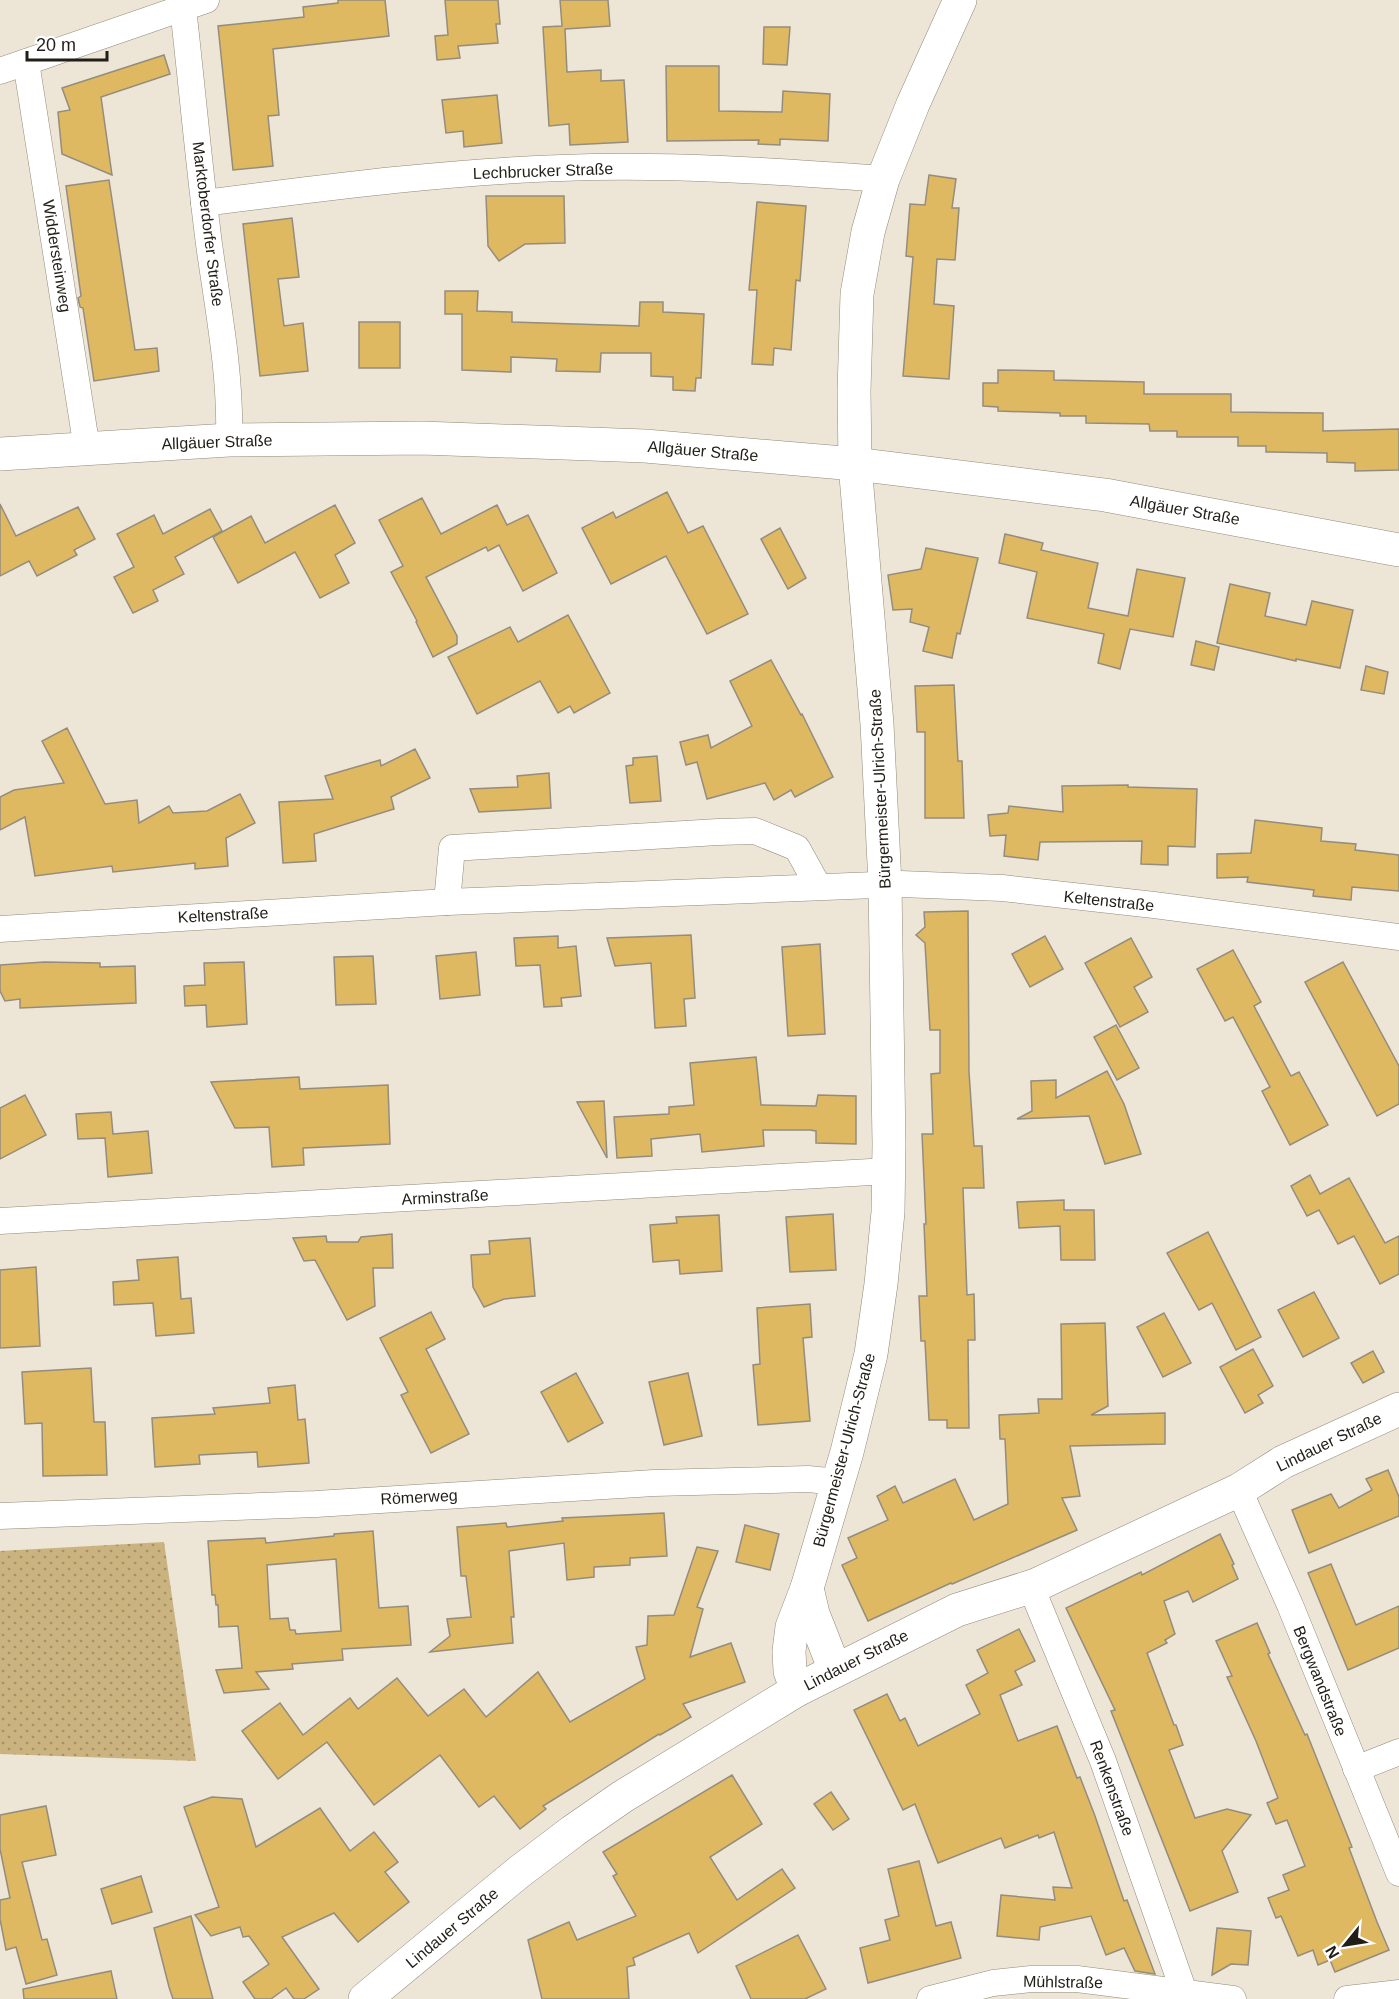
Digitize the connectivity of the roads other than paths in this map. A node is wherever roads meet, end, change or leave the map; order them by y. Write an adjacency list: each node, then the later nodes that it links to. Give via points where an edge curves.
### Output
1 (960, 0): 5 (street, Bürgermeister-Ulrich-Straße)
2 (195, 4): 3 (street); 6 (street, Marktoberdorfer Straße)
3 (26, 62): 4 (street); 8 (street, Widdersteinweg)
4 (0, 71)
5 (883, 179): 6 (street, Lechbrucker Straße, via 756,169 562,168 456,174); 10 (street, Bürgermeister-Ulrich-Straße, via 857,294)
6 (204, 203): 7 (street, Marktoberdorfer Straße, via 226,363)
7 (229, 440): 8 (street, Allgäuer Straße); 10 (street, Allgäuer Straße, via 422,438 645,446)
8 (87, 449): 9 (street, Allgäuer Straße)
9 (0, 454)
10 (855, 464): 11 (street, Allgäuer Straße, via 1105,495); 12 (street, Bürgermeister-Ulrich-Straße, via 877,724)
11 (1399, 550)
12 (885, 884): 13 (street, Keltenstraße); 16 (street, Keltenstraße, via 1002,888); 17 (street, Bürgermeister-Ulrich-Straße)
13 (818, 886): 14 (street, Keltenstraße); 14 (street, via 797,848 755,831 718,832 452,848)
14 (447, 902): 15 (street, Keltenstraße)
15 (0, 929)
16 (1399, 937)
17 (889, 1171): 18 (street, Arminstraße); 20 (street, Bürgermeister-Ulrich-Straße, via 873,1344)
18 (0, 1221)
19 (1399, 1409): 21 (street, Lindauer Straße, via 1283,1462)
20 (838, 1482): 22 (street, Römerweg, via 808,1479 654,1483 316,1504); 24 (street, Bürgermeister-Ulrich-Straße)
21 (1239, 1490): 23 (street, Lindauer Straße); 28 (street, Bergwandstraße)
22 (0, 1516)
23 (1031, 1587): 25 (street, Lindauer Straße, via 957,1610); 30 (street, Renkenstraße, via 1103,1761)
24 (807, 1588): 25 (street); 26 (street, Bürgermeister-Ulrich-Straße, via 792,1627 789,1651 790,1671)
25 (835, 1670): 26 (street, Lindauer Straße)
26 (797, 1690): 32 (street, Lindauer Straße, via 573,1831)
27 (1399, 1752): 28 (street)
28 (1356, 1769): 29 (street, Bergwandstraße)
29 (1399, 1874)
30 (1184, 1992): 33 (street, Mühlstraße, via 1077,1979 1031,1979 993,1983); 34 (street, Mühlstraße)
31 (1399, 1993): 35 (street)
32 (365, 1999)
33 (930, 1999)
34 (1233, 1999)
35 (1347, 1999)

